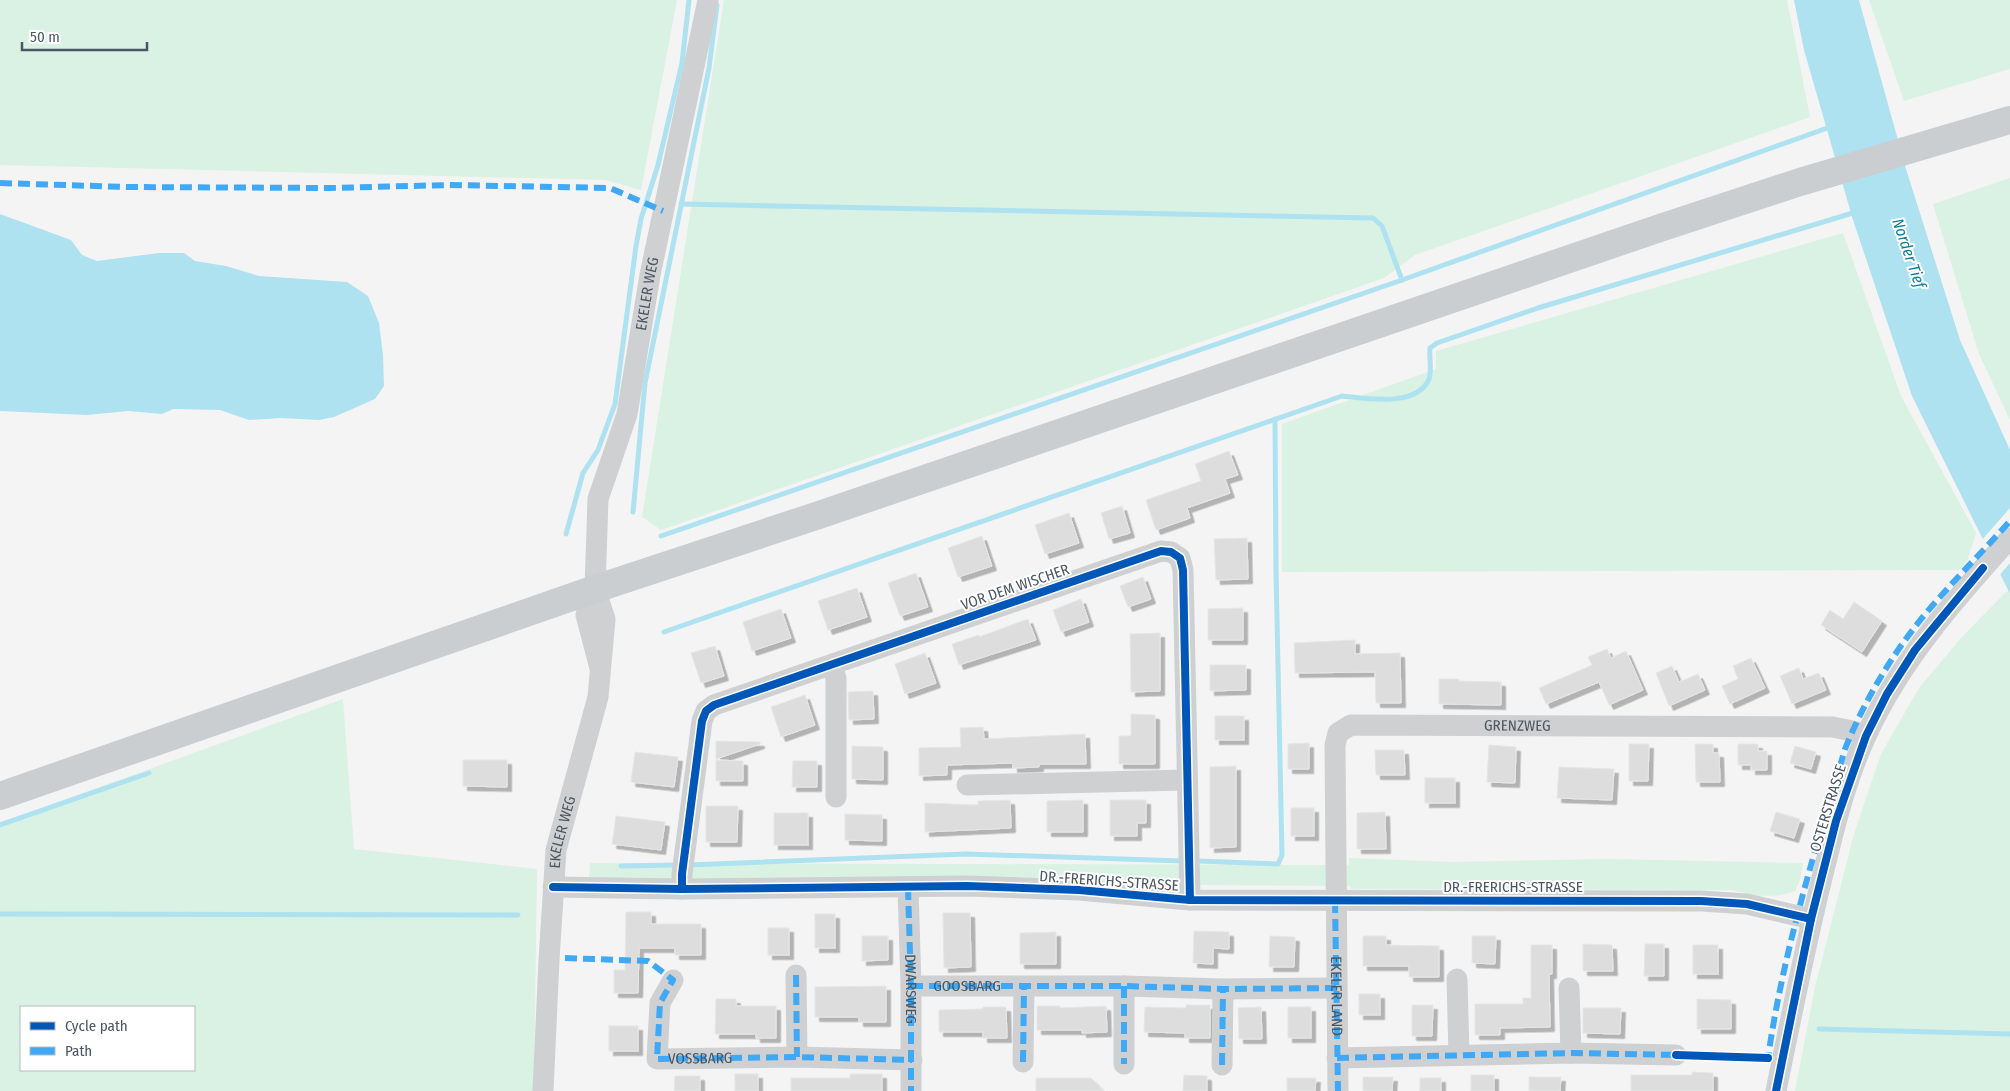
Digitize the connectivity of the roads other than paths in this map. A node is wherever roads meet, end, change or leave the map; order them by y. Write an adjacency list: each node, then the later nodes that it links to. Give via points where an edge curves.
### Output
1 (708, 0): 4 (street, EKELER WEG, via 650,275 627,414 598,499)
2 (2010, 120): 4 (main road, via 1800,182)
3 (2010, 538): 6 (street, OSTERSTRASSE, via 1916,650)
4 (595, 589): 9 (main road); 11 (street, EKELER WEG, via 605,619 595,710 556,850)
5 (832, 665): 7 (street, VOR DEM WISCHER, via 1161,551 1170,552 1180,558 1183,570); 10 (street, via 836,678); 13 (street, VOR DEM WISCHER, via 714,705 706,711 702,721)
6 (1866, 736): 15 (street, GRENZWEG, via 1833,727 1350,725 1338,733 1335,745); 16 (street, OSTERSTRASSE, via 1836,821)
7 (1186, 780): 8 (street); 14 (street, VOR DEM WISCHER)
8 (967, 785)
9 (0, 796)
10 (836, 797)
11 (553, 887): 13 (street, DR.-FRERICHS-STRASSE); 35 (street, EKELER WEG)
12 (908, 888): 13 (street, DR.-FRERICHS-STRASSE); 14 (street, DR.-FRERICHS-STRASSE, via 966,886 1079,890); 20 (street, DWARSWEG)
13 (682, 889)
14 (1190, 900): 15 (street, DR.-FRERICHS-STRASSE)
15 (1336, 901): 16 (street, DR.-FRERICHS-STRASSE, via 1701,901 1747,904); 23 (street, EKELER LAND)
16 (1811, 919): 38 (street, OSTERSTRASSE)
17 (796, 975): 29 (street)
18 (1456, 979): 27 (street)
19 (673, 980): 29 (street, VOSSBARG, via 660,1003 657,1059)
20 (911, 986): 22 (street, GOOSBARG); 31 (street, DWARSWEG)
21 (1124, 986): 22 (street, GOOSBARG); 25 (street, GOOSBARG); 33 (street)
22 (1024, 987): 32 (street)
23 (1336, 988): 25 (street, GOOSBARG); 30 (street, EKELER LAND)
24 (1569, 988): 26 (street)
25 (1223, 989): 34 (street)
26 (1571, 1053): 27 (street); 28 (street)
27 (1458, 1055): 30 (street)
28 (1676, 1055)
29 (796, 1057): 31 (street, VOSSBARG)
30 (1338, 1058): 37 (street, EKELER LAND)
31 (912, 1060): 36 (street, DWARSWEG)
32 (1023, 1062)
33 (1124, 1064)
34 (1222, 1065)
35 (543, 1091)
36 (911, 1091)
37 (1338, 1091)
38 (1776, 1091)

